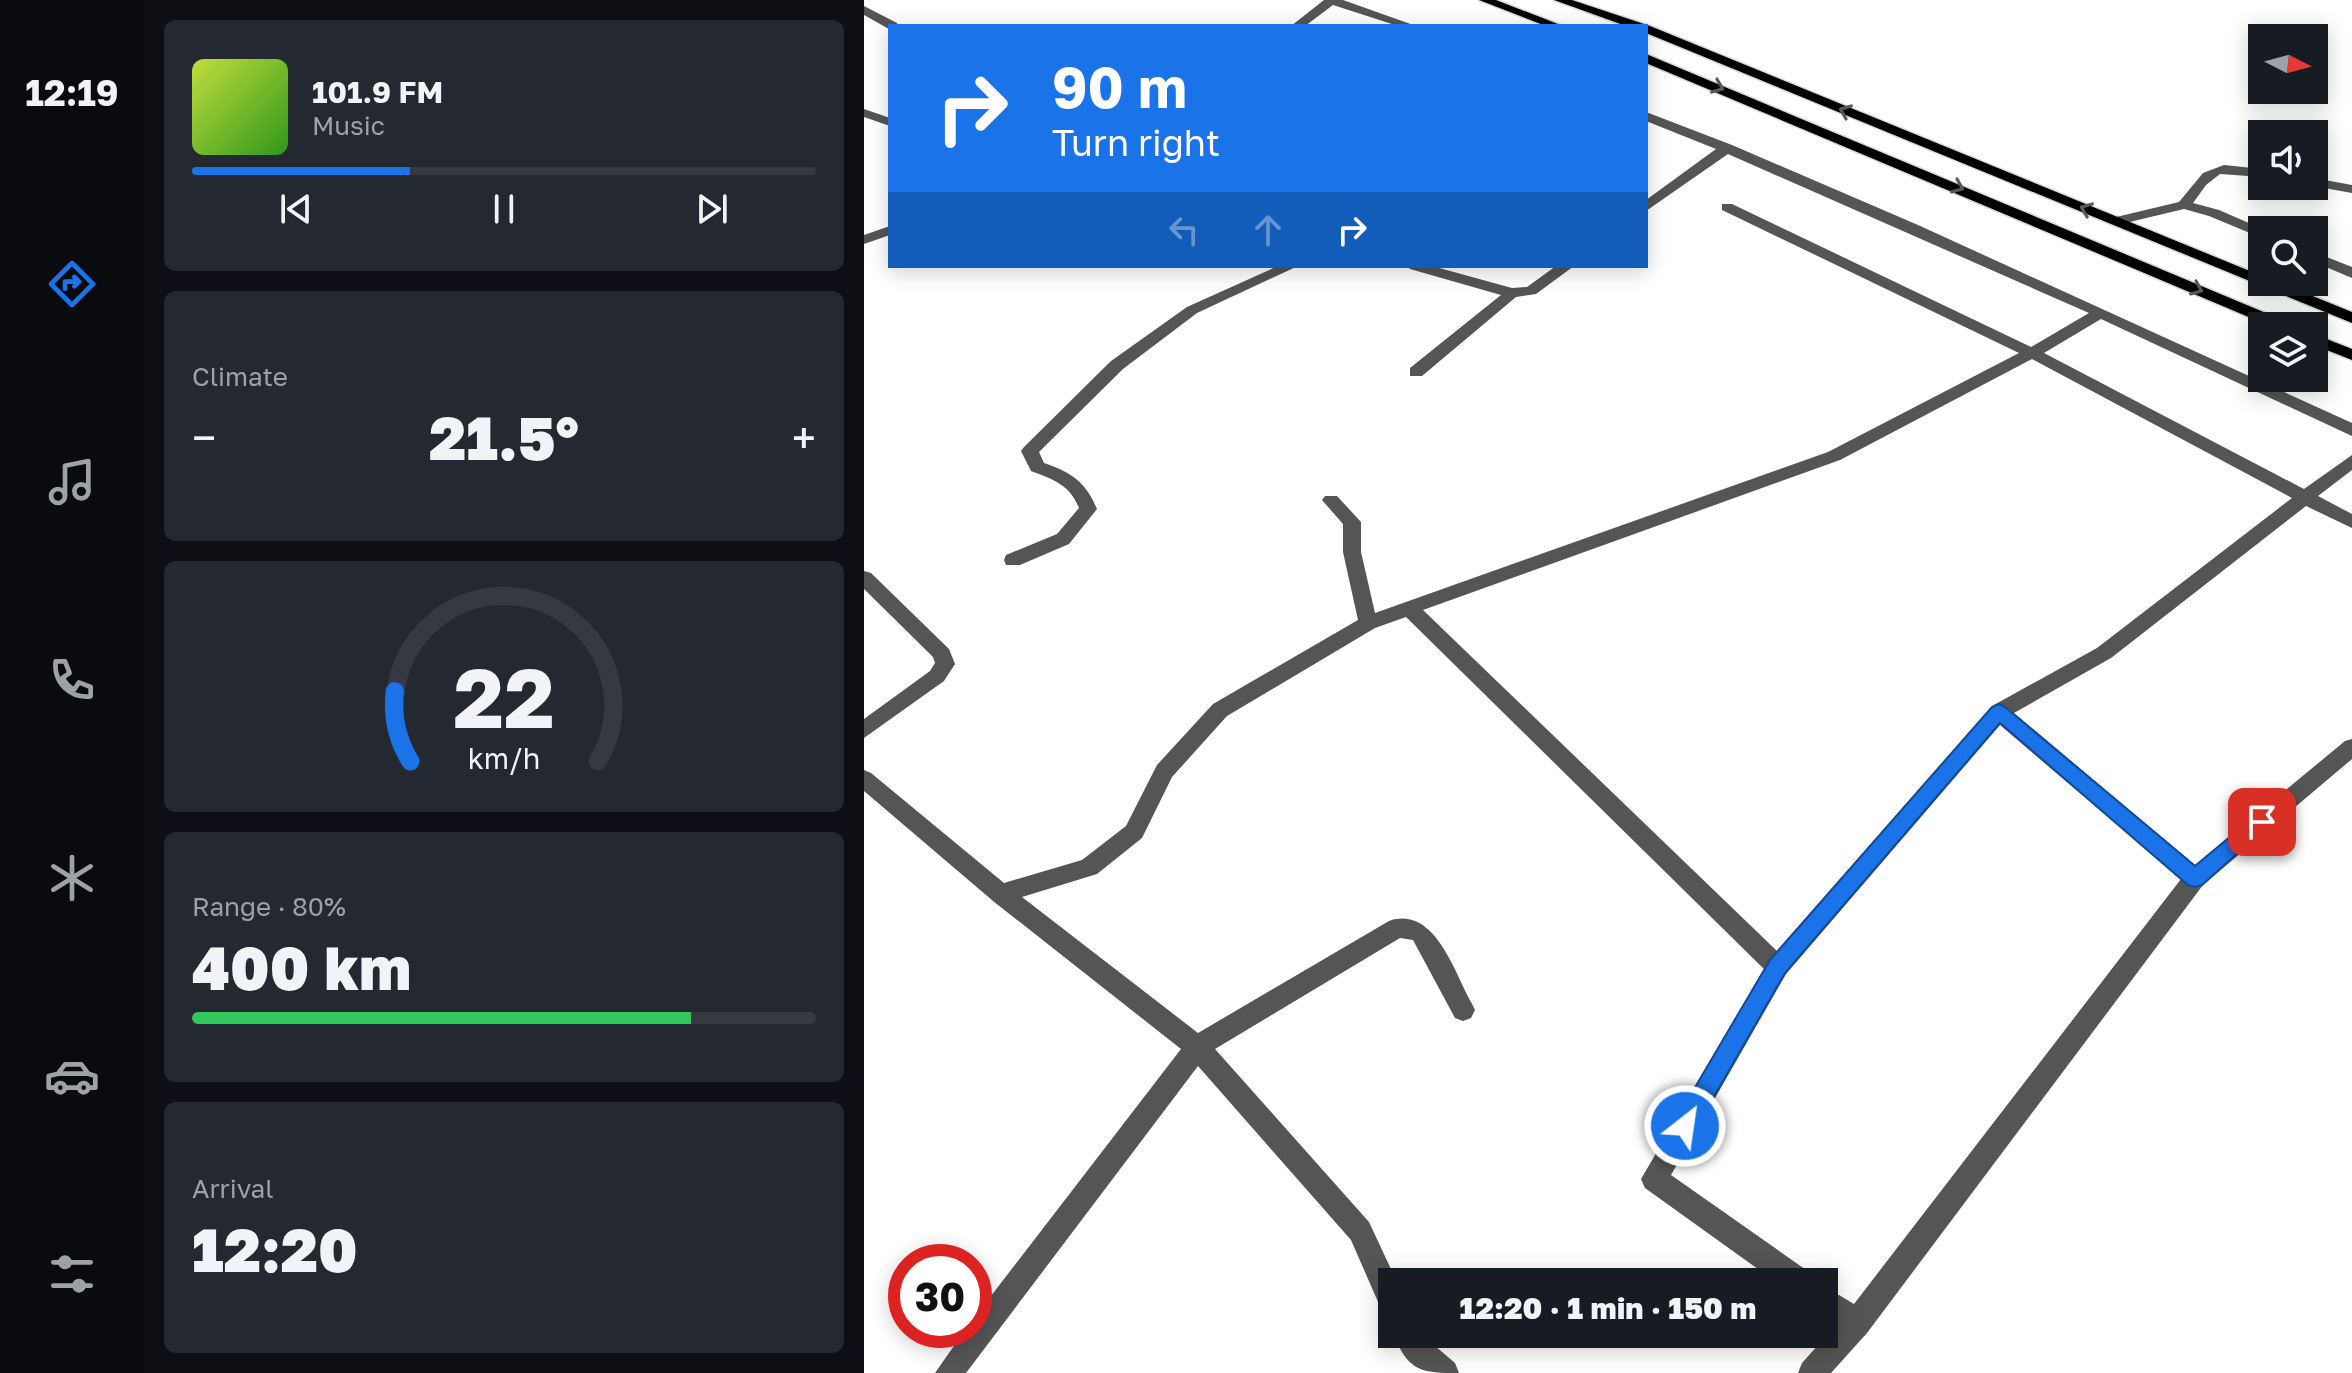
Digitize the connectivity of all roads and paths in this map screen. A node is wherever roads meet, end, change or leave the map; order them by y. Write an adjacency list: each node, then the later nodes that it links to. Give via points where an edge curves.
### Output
1 (1331, 0): 6 (street); 7 (street)
2 (1485, 0): 8 (main road)
3 (1560, 0): 9 (main road)
4 (864, 10): 5 (street)
5 (889, 24)
6 (1300, 24)
7 (1404, 24)
8 (1551, 24)
9 (1632, 24)
10 (1648, 30): 20 (main road, one-way to 10)
11 (1648, 59): 32 (main road, one-way to 32)
12 (1648, 117): 13 (street)
13 (1727, 148): 18 (street); 33 (street)
14 (2248, 171): 17 (street, via 2221,168 2206,174)
15 (2328, 185): 16 (street)
16 (2352, 189)
17 (2184, 205): 20 (street); 21 (street)
18 (1648, 206)
19 (1727, 207): 36 (street)
20 (2117, 221): 29 (main road)
21 (2248, 228)
22 (888, 231): 23 (street)
23 (864, 240)
24 (2328, 262): 28 (street)
25 (1286, 268): 44 (street, via 1192,310 1117,365 1030,451 1037,467 1064,476 1081,490 1088,509 1063,539)
26 (1422, 268): 30 (street)
27 (1563, 268): 30 (street, via 1531,291)
28 (2352, 273)
29 (2248, 274)
30 (1512, 293): 38 (street)
31 (2300, 296): 34 (main road)
32 (2251, 312)
33 (2101, 313): 36 (street); 39 (street)
34 (2352, 318)
35 (2328, 345): 37 (main road)
36 (2032, 353): 41 (street); 46 (street, via 1834,456)
37 (2352, 355)
38 (1416, 372)
39 (2352, 430)
40 (2352, 461): 41 (street)
41 (2307, 499): 43 (street); 48 (street, via 2104,653)
42 (1331, 500): 47 (street, via 1352,522 1352,552)
43 (2352, 522)
44 (1013, 560)
45 (864, 578): 49 (street, via 942,654 945,664 937,676)
46 (1411, 610): 47 (street); 54 (street)
47 (1368, 623): 53 (street, via 1220,710 1164,771 1134,832 1089,867)
48 (1999, 712): 52 (street); 54 (street)
49 (864, 730)
50 (2352, 747): 52 (street)
51 (864, 779): 53 (street)
52 (2195, 878): 60 (street)
53 (1001, 894): 56 (street)
54 (1778, 967): 57 (street, via 1654,1179)
55 (1463, 1010): 56 (street, via 1421,933 1397,928)
56 (1197, 1047): 58 (street, via 1360,1231); 62 (street)
57 (1779, 1268)
58 (1378, 1270)
59 (1838, 1310): 60 (street)
60 (1857, 1323): 64 (street)
61 (1414, 1348): 63 (street)
62 (949, 1373)
63 (1445, 1373)
64 (1812, 1373)

